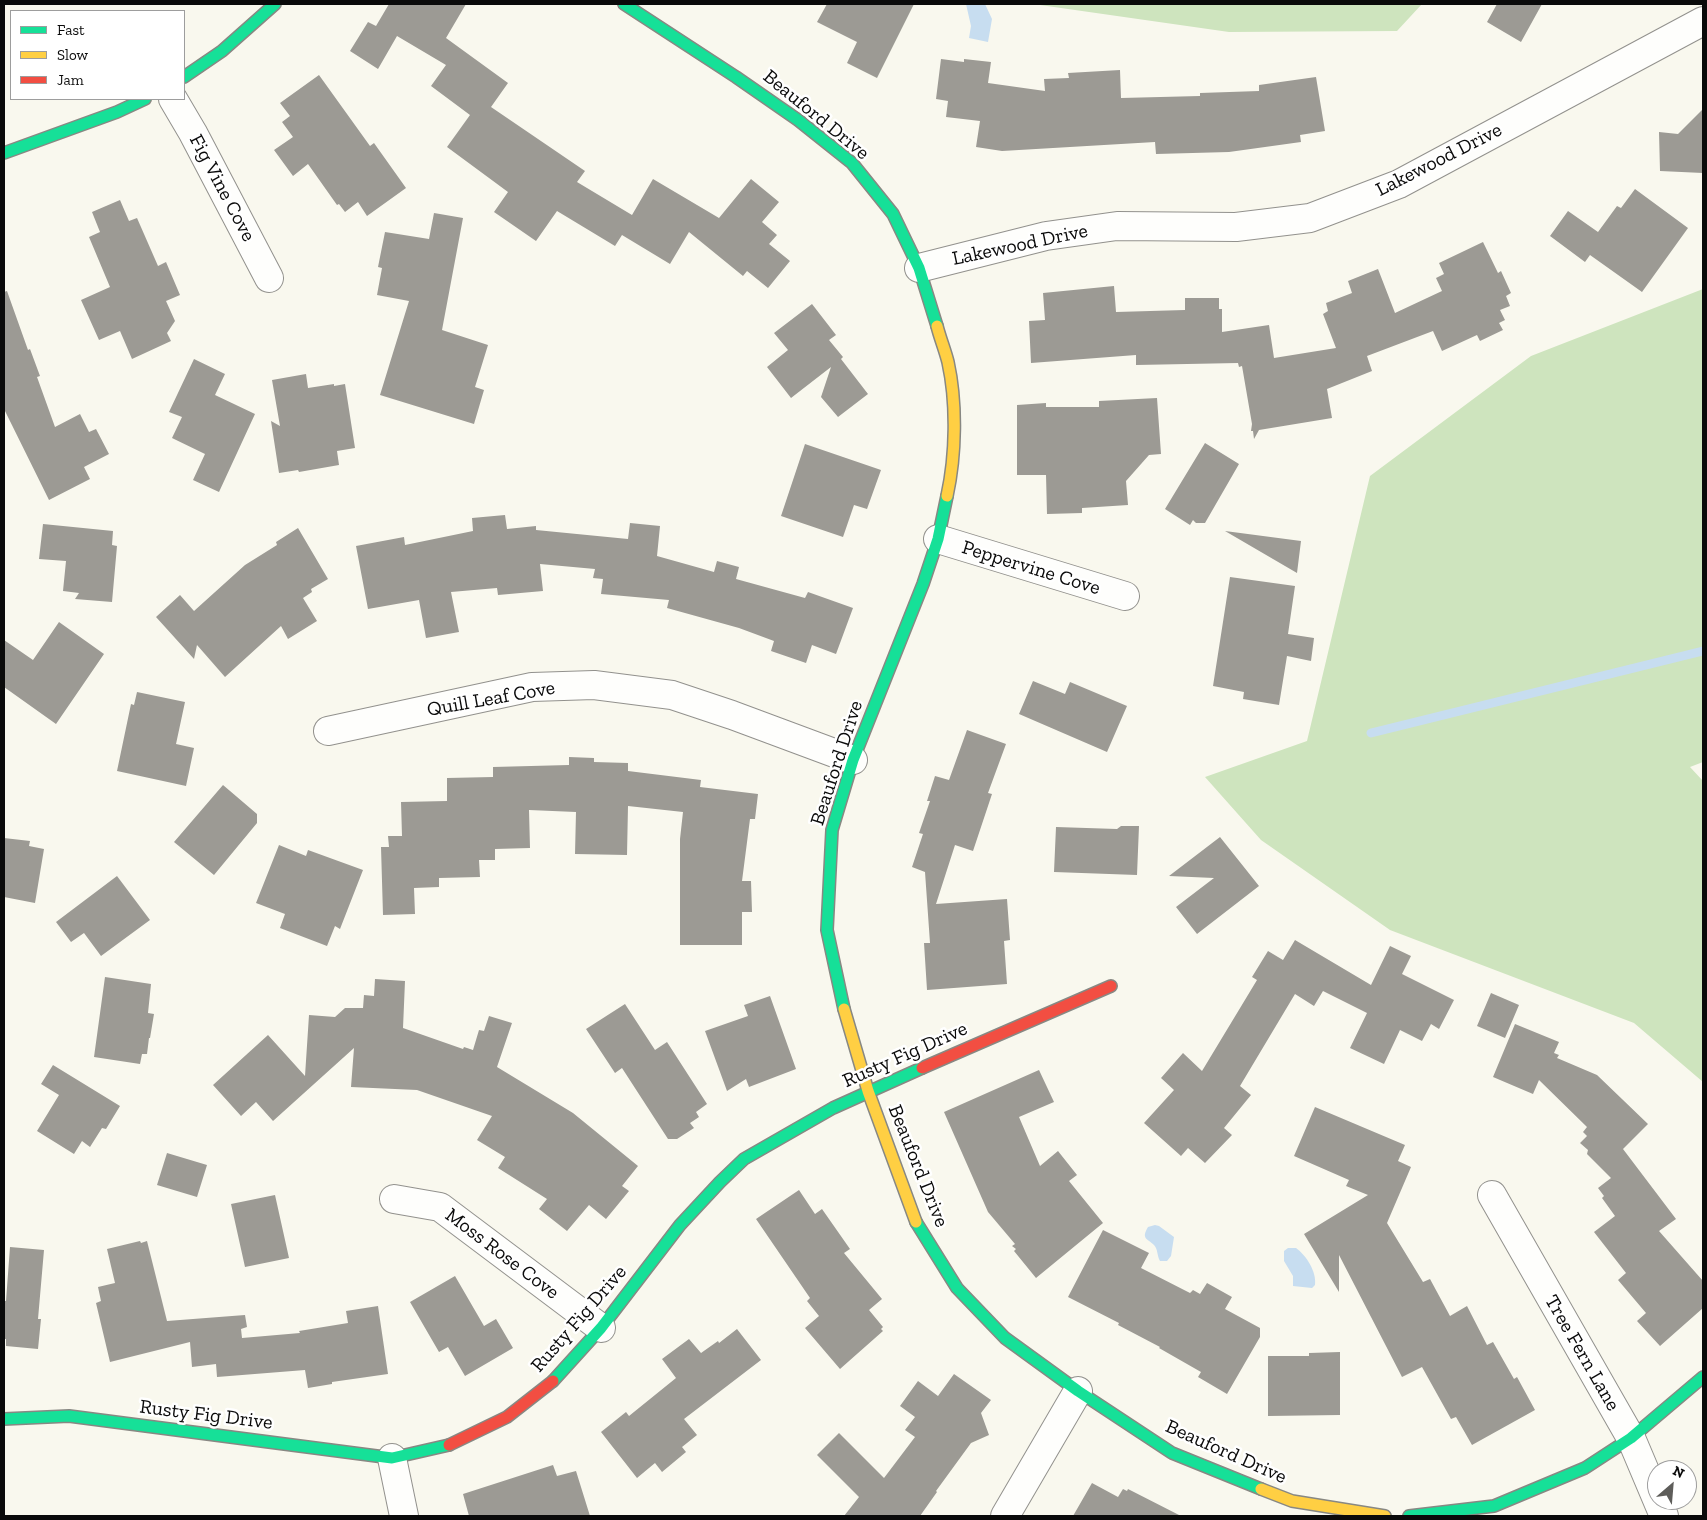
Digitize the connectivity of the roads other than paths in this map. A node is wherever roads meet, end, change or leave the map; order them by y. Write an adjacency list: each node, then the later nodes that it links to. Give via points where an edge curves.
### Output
1 (276, 4): 4 (street, via 222,51)
2 (624, 4): 8 (street, Beauford Drive, via 736,76 852,163 893,214)
3 (1703, 21): 8 (street, Lakewood Drive, via 1399,184 1310,218 1236,227 1117,226 1046,236)
4 (185, 76)
5 (143, 100): 7 (street)
6 (174, 100): 9 (street, Fig Vine Cove)
7 (4, 153)
8 (919, 268): 10 (street, Beauford Drive, via 948,363 954,413 951,476)
9 (269, 278)
10 (938, 539): 11 (street, Peppervine Cove); 13 (street, Beauford Drive)
11 (1125, 596)
12 (328, 731): 13 (street, Quill Leaf Cove, via 532,688 594,685 672,695)
13 (853, 760): 15 (street, Beauford Drive, via 832,830 827,930 840,999)
14 (1111, 986): 15 (street, Rusty Fig Drive)
15 (868, 1091): 18 (street, Rusty Fig Drive, via 744,1159 680,1225); 20 (street, Beauford Drive, via 916,1224 957,1288 1005,1338)
16 (1492, 1195): 22 (street, Tree Fern Lane)
17 (394, 1199): 18 (street, Moss Rose Cove, via 440,1207)
18 (601, 1328): 23 (street, Rusty Fig Drive, via 552,1383 507,1417 451,1445)
19 (1703, 1377): 22 (street)
20 (1078, 1391): 25 (street); 26 (street, Beauford Drive, via 1172,1453 1292,1501)
21 (4, 1419): 23 (street, Rusty Fig Drive, via 69,1416)
22 (1630, 1438): 27 (street, via 1585,1468 1494,1506); 28 (street, Tree Fern Lane)
23 (392, 1458): 24 (street)
24 (404, 1516)
25 (1005, 1516)
26 (1385, 1516)
27 (1409, 1516)
28 (1664, 1516)

